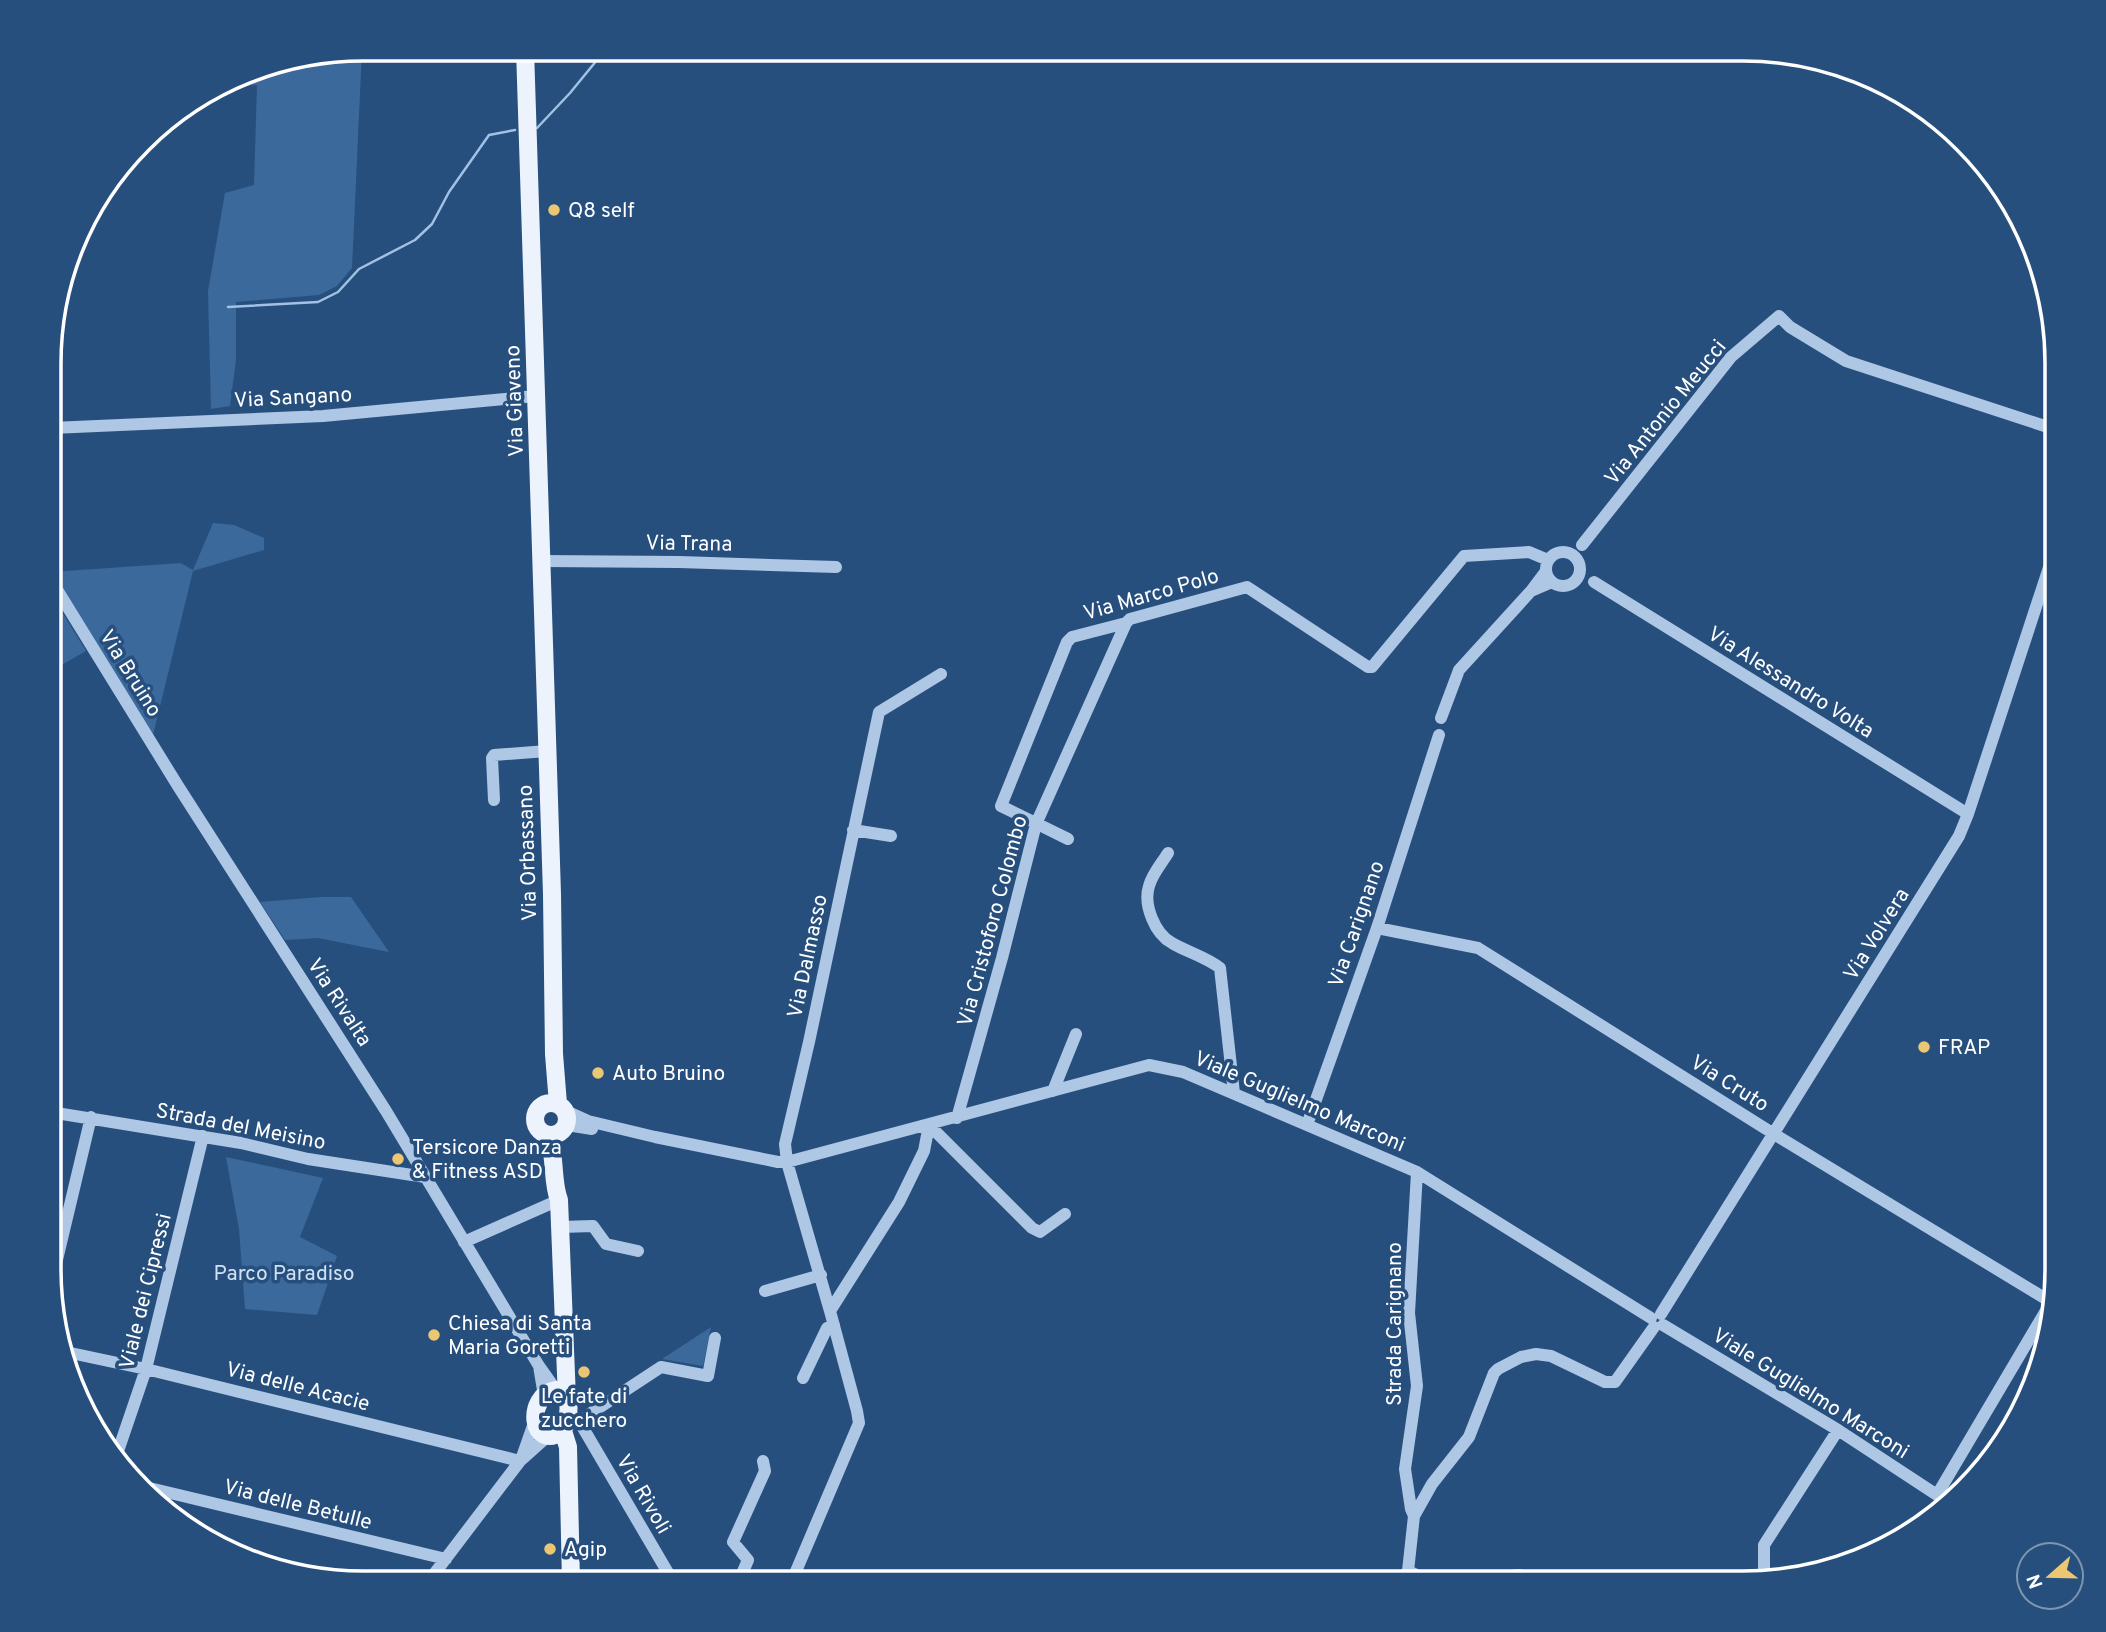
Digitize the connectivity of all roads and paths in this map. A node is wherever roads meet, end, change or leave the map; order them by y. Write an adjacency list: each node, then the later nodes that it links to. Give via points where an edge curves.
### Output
1 (526, 61): 2 (main road, Via Giaveno)
2 (536, 396): 4 (street, Via Sangano, via 323,416); 5 (main road, Via Giaveno)
3 (2045, 426): 6 (street, Via Antonio Meucci, via 1846,361 1779,316 1731,357 1582,545)
4 (61, 428)
5 (542, 561): 7 (street, Via Trana); 17 (main road, Via Giaveno)
6 (1575, 561): 8 (street, via 1555,553); 9 (street, Via Alessandro Volta); 10 (street, via 1579,574)
7 (836, 567)
8 (1548, 571): 10 (street, via 1562,586); 13 (street, Via Marco Polo, via 1529,552 1464,556 1372,667 1247,587); 15 (street, via 1459,670)
9 (1594, 582): 10 (street); 20 (street, Via Alessandro Volta)
10 (1573, 583)
11 (61, 596): 18 (street, Via Bruino)
12 (2045, 597): 20 (street, Via Volvera)
13 (1126, 623): 21 (street, Via Cristoforo Colombo); 21 (street, Via Marco Polo, via 1067,642 1001,806)
14 (941, 674): 22 (street, Via Dalmasso, via 878,712)
15 (1441, 718)
16 (1439, 735): 26 (street, Via Carignano)
17 (547, 751): 19 (street, Via Orbassano, via 494,755); 32 (main road, Via Orbassano)
18 (178, 786): 40 (street, Via Rivalta)
19 (494, 800)
20 (1968, 814): 36 (street, Via Volvera, via 1937,873)
21 (1036, 824): 24 (street, Via Marco Polo); 33 (street, Via Cristoforo Colombo)
22 (853, 830): 23 (street); 38 (street, Via Dalmasso, via 785,1144)
23 (891, 836)
24 (1068, 839)
25 (1168, 853): 29 (street, via 1149,885 1151,915 1170,942 1220,968)
26 (1377, 928): 35 (street, Via Carignano); 36 (street, Via Cruto, via 1478,948)
27 (1076, 1034): 28 (street)
28 (1053, 1091): 29 (street, Viale Guglielmo Marconi, via 1149,1065 1183,1072); 33 (street, Viale Guglielmo Marconi)
29 (1234, 1093): 35 (street, Viale Guglielmo Marconi)
30 (61, 1114): 31 (street, Strada del Meisino)
31 (91, 1118): 37 (street, Strada del Meisino); 45 (street)
32 (558, 1118): 38 (street, Viale Guglielmo Marconi); 41 (main road, Via Orbassano, via 552,1145)
33 (957, 1118): 34 (street, Viale Guglielmo Marconi)
34 (929, 1125): 38 (street, Viale Guglielmo Marconi); 42 (street, via 1032,1228 1040,1232); 50 (street, via 924,1151 899,1202)
35 (1307, 1125): 39 (street, Viale Guglielmo Marconi)
36 (1774, 1134): 49 (street, Via Cruto); 51 (street, Via Volvera)
37 (203, 1136): 40 (street, Strada del Meisino); 56 (street, Viale dei Cipressi)
38 (787, 1161): 47 (street, Via Dalmasso)
39 (1417, 1172): 51 (street, Viale Guglielmo Marconi); 69 (street, Strada Carignano, via 1409,1313 1417,1386 1405,1469)
40 (425, 1177): 44 (street, Via Rivalta)
41 (559, 1200): 43 (main road, Via Orbassano); 44 (street)
42 (1065, 1214)
43 (561, 1227): 46 (street, via 593,1226 606,1244); 58 (main road, Via Orbassano, via 567,1364)
44 (464, 1242): 58 (street, Via Rivalta)
45 (61, 1243)
46 (638, 1251)
47 (821, 1275): 48 (street); 50 (street, Via Dalmasso)
48 (765, 1291)
49 (2043, 1294)
50 (830, 1311): 53 (street, Via Dalmasso)
51 (1657, 1321): 61 (street, Viale Guglielmo Marconi); 69 (street, Via Volvera, via 1615,1382 1536,1354 1498,1369 1469,1437 1432,1484)
52 (2040, 1324): 67 (street)
53 (834, 1325): 57 (street, via 827,1328); 77 (street, Via Dalmasso, via 859,1423)
54 (715, 1338): 60 (street, via 708,1376 661,1367 588,1415)
55 (74, 1354): 56 (street, Via delle Acacie)
56 (146, 1369): 63 (street, Viale dei Cipressi); 64 (street, Via delle Acacie)
57 (803, 1378)
58 (559, 1399): 59 (main road, Via Orbassano, via 538,1405); 60 (street, Via Rivoli); 62 (main road, Via Orbassano)
59 (535, 1420): 62 (main road, via 539,1431); 64 (street)
60 (582, 1426): 62 (street); 75 (street, Via Rivoli)
61 (1838, 1430): 68 (street, Viale Guglielmo Marconi); 72 (street, via 1764,1545)
62 (555, 1434): 64 (street); 74 (main road, via 567,1462)
63 (119, 1447)
64 (520, 1461): 70 (street)
65 (763, 1461): 76 (street, via 765,1471 733,1542 748,1560)
66 (158, 1490): 70 (street, Via delle Betulle)
67 (1947, 1491)
68 (1941, 1497)
69 (1414, 1516): 71 (street, Via Volvera)
70 (446, 1559): 73 (street)
71 (1408, 1570)
72 (1763, 1570)
73 (437, 1571)
74 (571, 1571)
75 (667, 1571)
76 (743, 1571)
77 (795, 1571)

